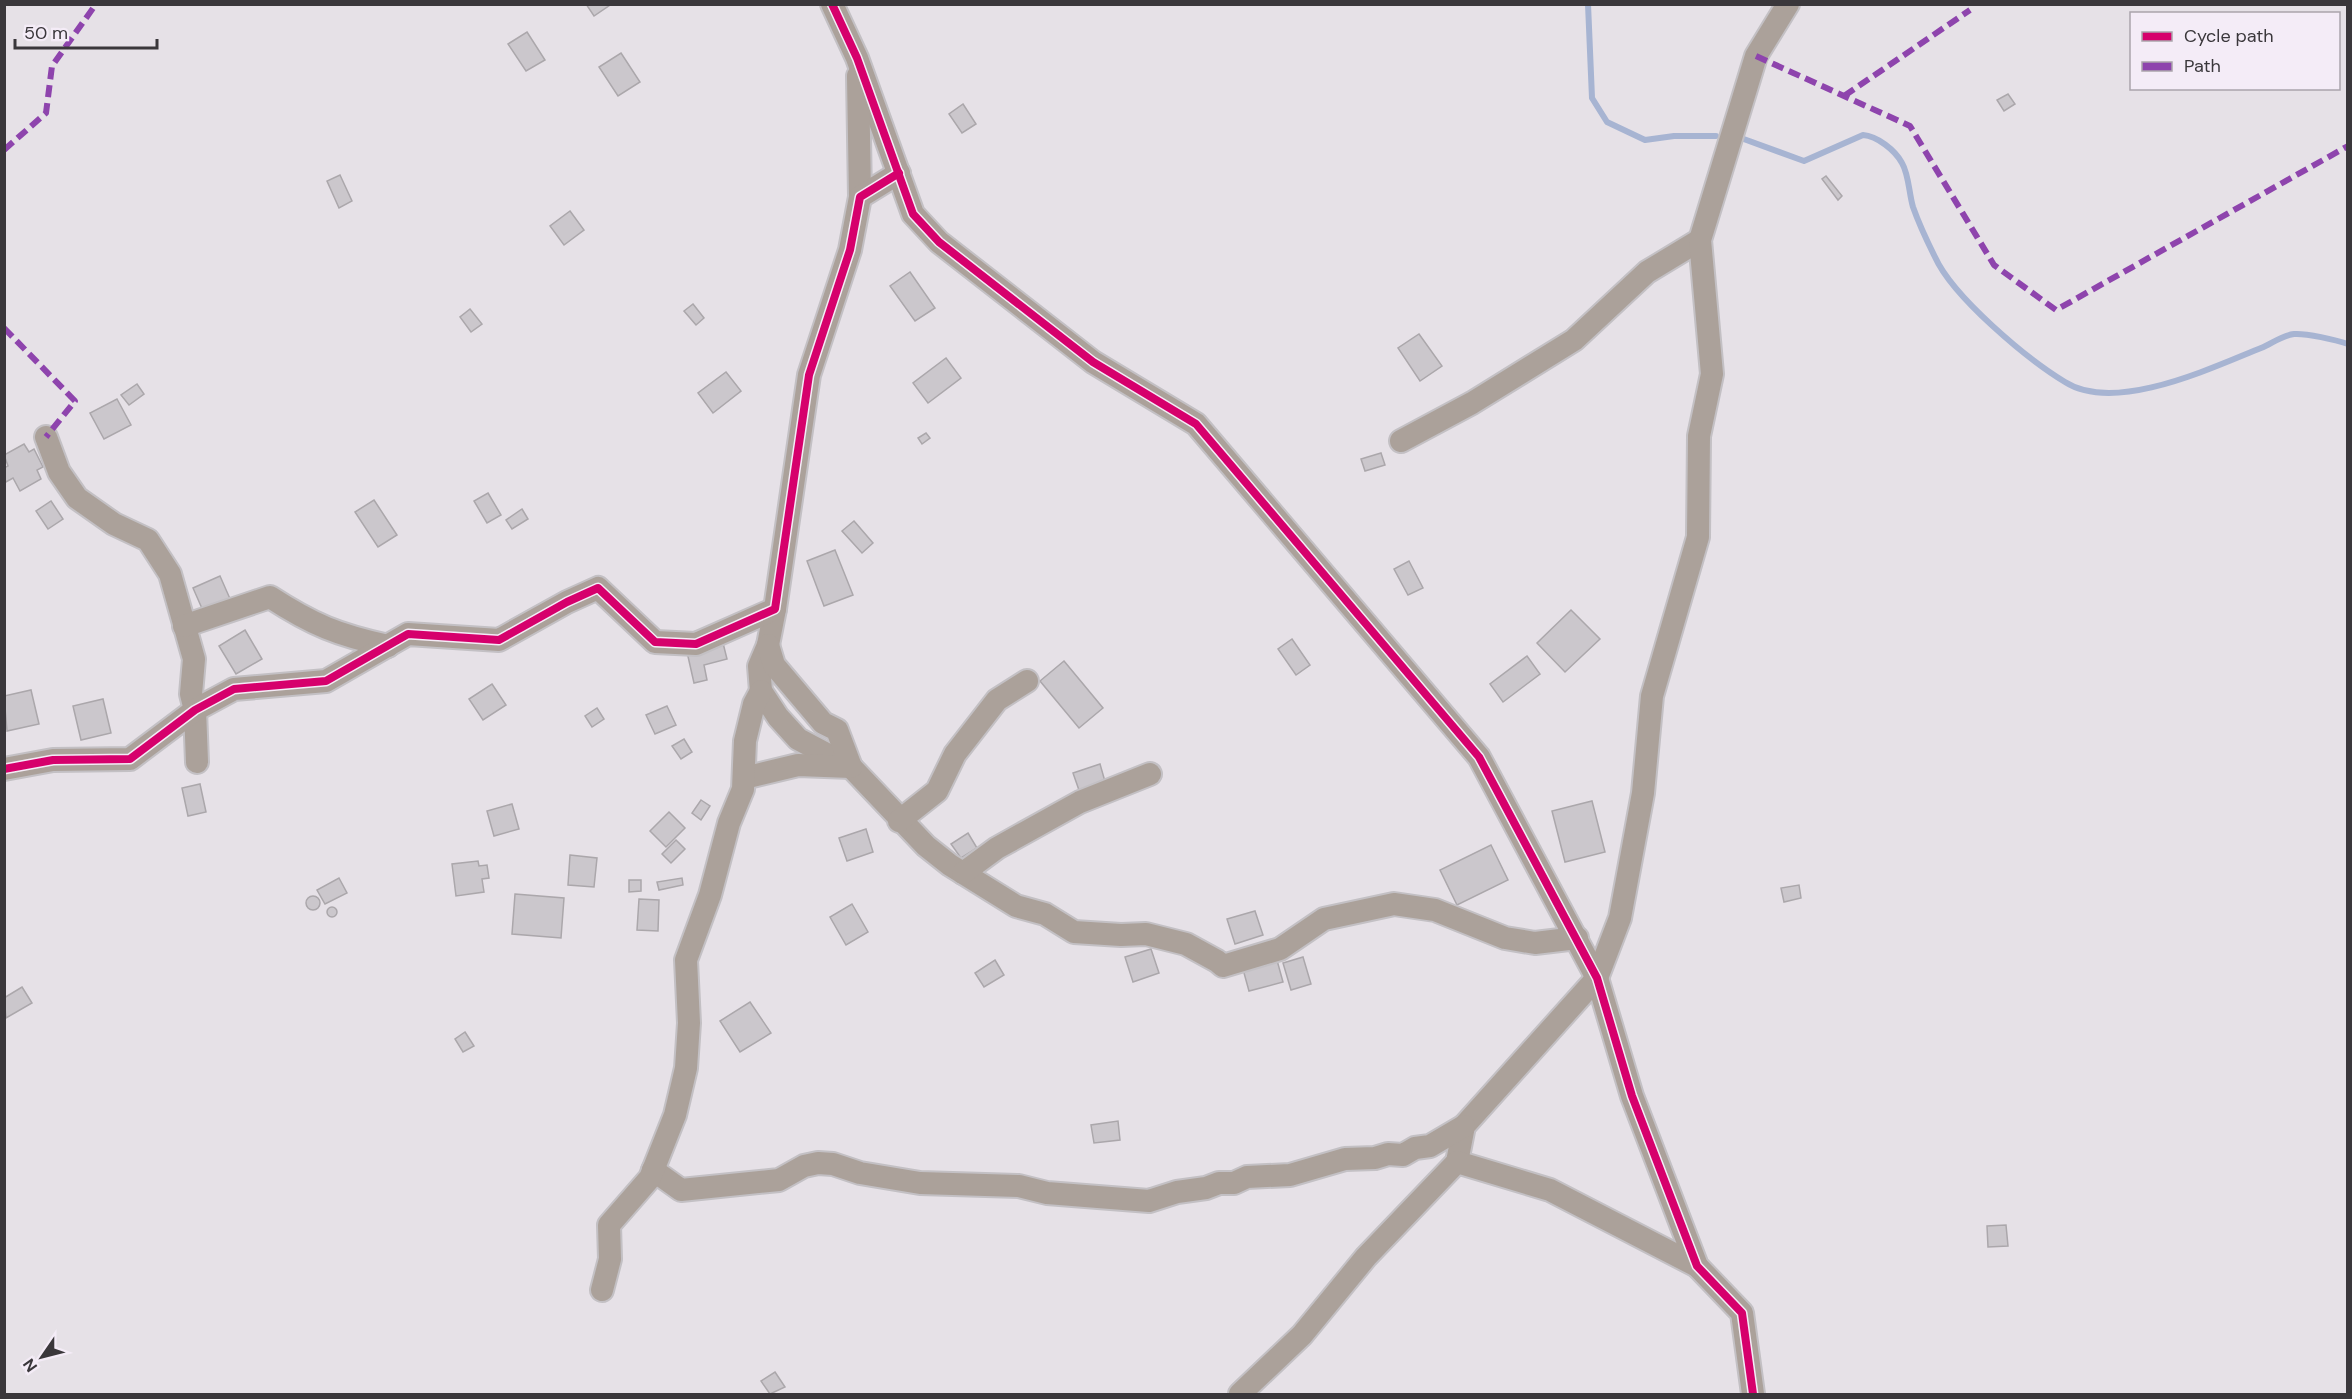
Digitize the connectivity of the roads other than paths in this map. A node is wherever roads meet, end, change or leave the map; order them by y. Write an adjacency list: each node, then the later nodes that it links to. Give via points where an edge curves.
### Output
1 (832, 4): 3 (street)
2 (1788, 4): 6 (street, via 1756,56)
3 (857, 58): 4 (street); 5 (street)
4 (899, 173): 5 (street); 23 (street, via 913,214 939,242 1093,362 1196,424 1479,757)
5 (860, 197): 9 (street, via 850,250 809,375)
6 (1700, 240): 8 (street, via 1647,272 1574,340); 24 (street, via 1712,374 1699,436 1698,537 1652,696 1643,793 1620,918)
7 (46, 437): 10 (street, via 59,472 77,498 114,524 148,540 170,574)
8 (1401, 441)
9 (775, 609): 11 (street); 12 (street, via 696,644 655,642 598,588 499,640 408,634)
10 (184, 626): 12 (street, via 270,597 307,621 345,636); 15 (street, via 194,658 191,694)
11 (768, 645): 14 (street, via 759,666); 17 (street, via 774,666 823,723 837,730)
12 (388, 646): 15 (street, via 326,681 234,689)
13 (1028, 681): 21 (street, via 997,700 955,754 937,791)
14 (761, 691): 17 (street, via 798,740); 20 (street, via 745,741)
15 (195, 710): 16 (street); 18 (street, via 130,759 53,760)
16 (197, 762)
17 (851, 767): 20 (street, via 798,765); 21 (street)
18 (4, 769)
19 (1150, 774): 22 (street, via 1080,801 997,848)
20 (744, 778): 27 (street, via 710,896 686,960 686,1068 675,1114)
21 (899, 821): 22 (street)
22 (963, 873): 23 (street, via 1016,906 1045,915 1074,932 1146,934 1186,944 1223,966 1281,949 1324,919 1394,904 1435,910 1505,938 1535,943)
23 (1577, 938): 24 (street)
24 (1597, 978): 25 (street); 28 (street, via 1632,1096)
25 (1464, 1126): 26 (street); 27 (street, via 1430,1146 1403,1155 1345,1159 1290,1175 1247,1177 1149,1201 1019,1186 920,1183 818,1163 779,1180 681,1191)
26 (1456, 1162): 28 (street, via 1550,1190); 30 (street, via 1365,1257 1302,1335)
27 (653, 1170): 29 (street, via 609,1225 610,1259)
28 (1697, 1266): 31 (street, via 1742,1313)
29 (602, 1290)
30 (1240, 1395)
31 (1753, 1395)

